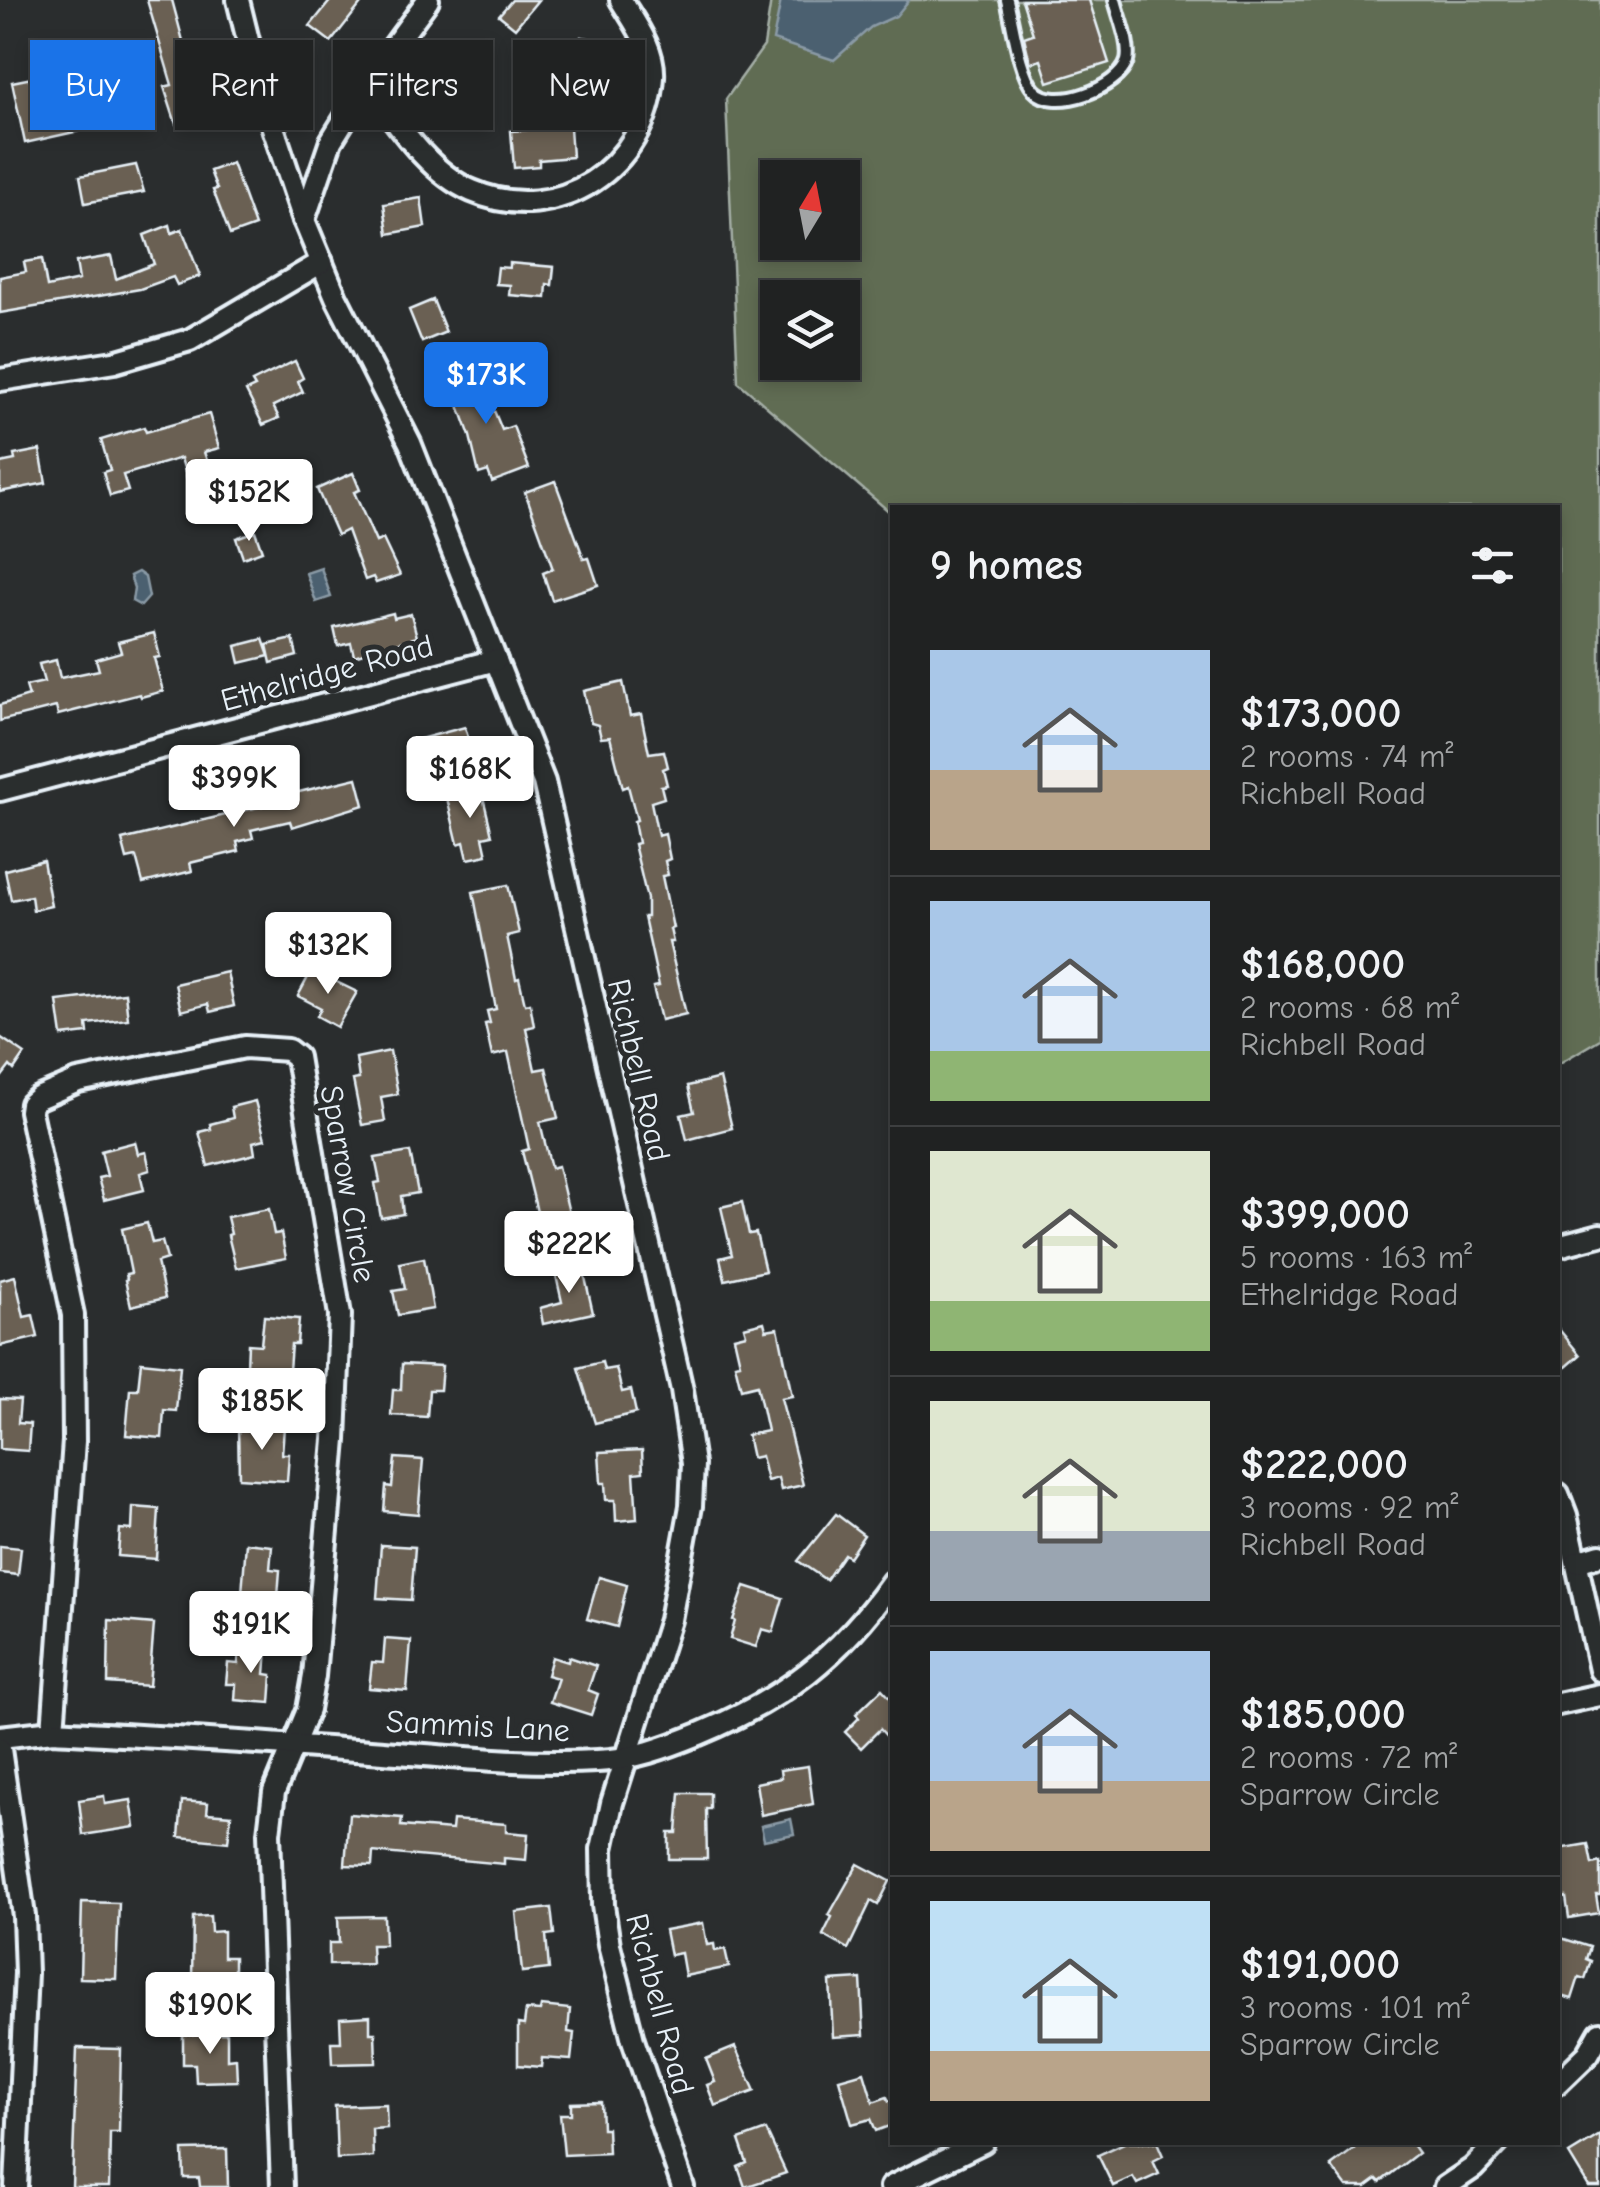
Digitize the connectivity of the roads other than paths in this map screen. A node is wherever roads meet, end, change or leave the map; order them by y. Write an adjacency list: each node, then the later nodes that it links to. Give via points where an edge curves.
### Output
1 (238, 0): 9 (street, Richbell Road)
2 (428, 0): 6 (street)
3 (621, 0): 8 (street, via 651,58 644,116 624,157 566,197 531,202 472,191 436,167)
4 (1007, 0): 5 (lane, via 1025,71 1034,90 1048,99 1100,89 1123,70 1128,57)
5 (1115, 0)
6 (398, 40)
7 (337, 130): 9 (street)
8 (403, 130)
9 (304, 220): 10 (street, Richbell Road)
10 (322, 262): 11 (street, via 190,340 114,362); 12 (street, Richbell Road, via 410,443)
11 (0, 380)
12 (496, 660): 13 (street, Ethelridge Road); 27 (street, Richbell Road, via 544,782 682,1390 693,1464 670,1620)
13 (0, 790)
14 (1600, 1235): 15 (street)
15 (1560, 1245)
16 (1560, 1501): 18 (street)
17 (1600, 1555): 18 (street)
18 (1577, 1562): 20 (street)
19 (890, 1584): 27 (street, Sammis Lane, via 839,1648 784,1693 716,1727)
20 (1600, 1670)
21 (1600, 1695): 22 (street)
22 (1560, 1704)
23 (53, 1730): 24 (street, Sammis Lane); 25 (street, Sammis Lane); 25 (street, Sparrow Circle, via 74,1441 73,1315 31,1104 78,1082 246,1047 288,1050 297,1057 340,1315 314,1676)
24 (0, 1737)
25 (292, 1745): 27 (street, Sammis Lane, via 506,1760); 34 (street, via 274,1792 269,1833)
26 (0, 1749): 30 (street, via 26,1973)
27 (628, 1757): 35 (street, Richbell Road, via 602,1848 603,1904 633,2040)
28 (1600, 2035): 29 (street)
29 (1560, 2082)
30 (9, 2134): 33 (street)
31 (969, 2145): 36 (street)
32 (1495, 2145): 37 (street)
33 (16, 2187)
34 (282, 2187)
35 (683, 2187)
36 (891, 2187)
37 (1445, 2187)

